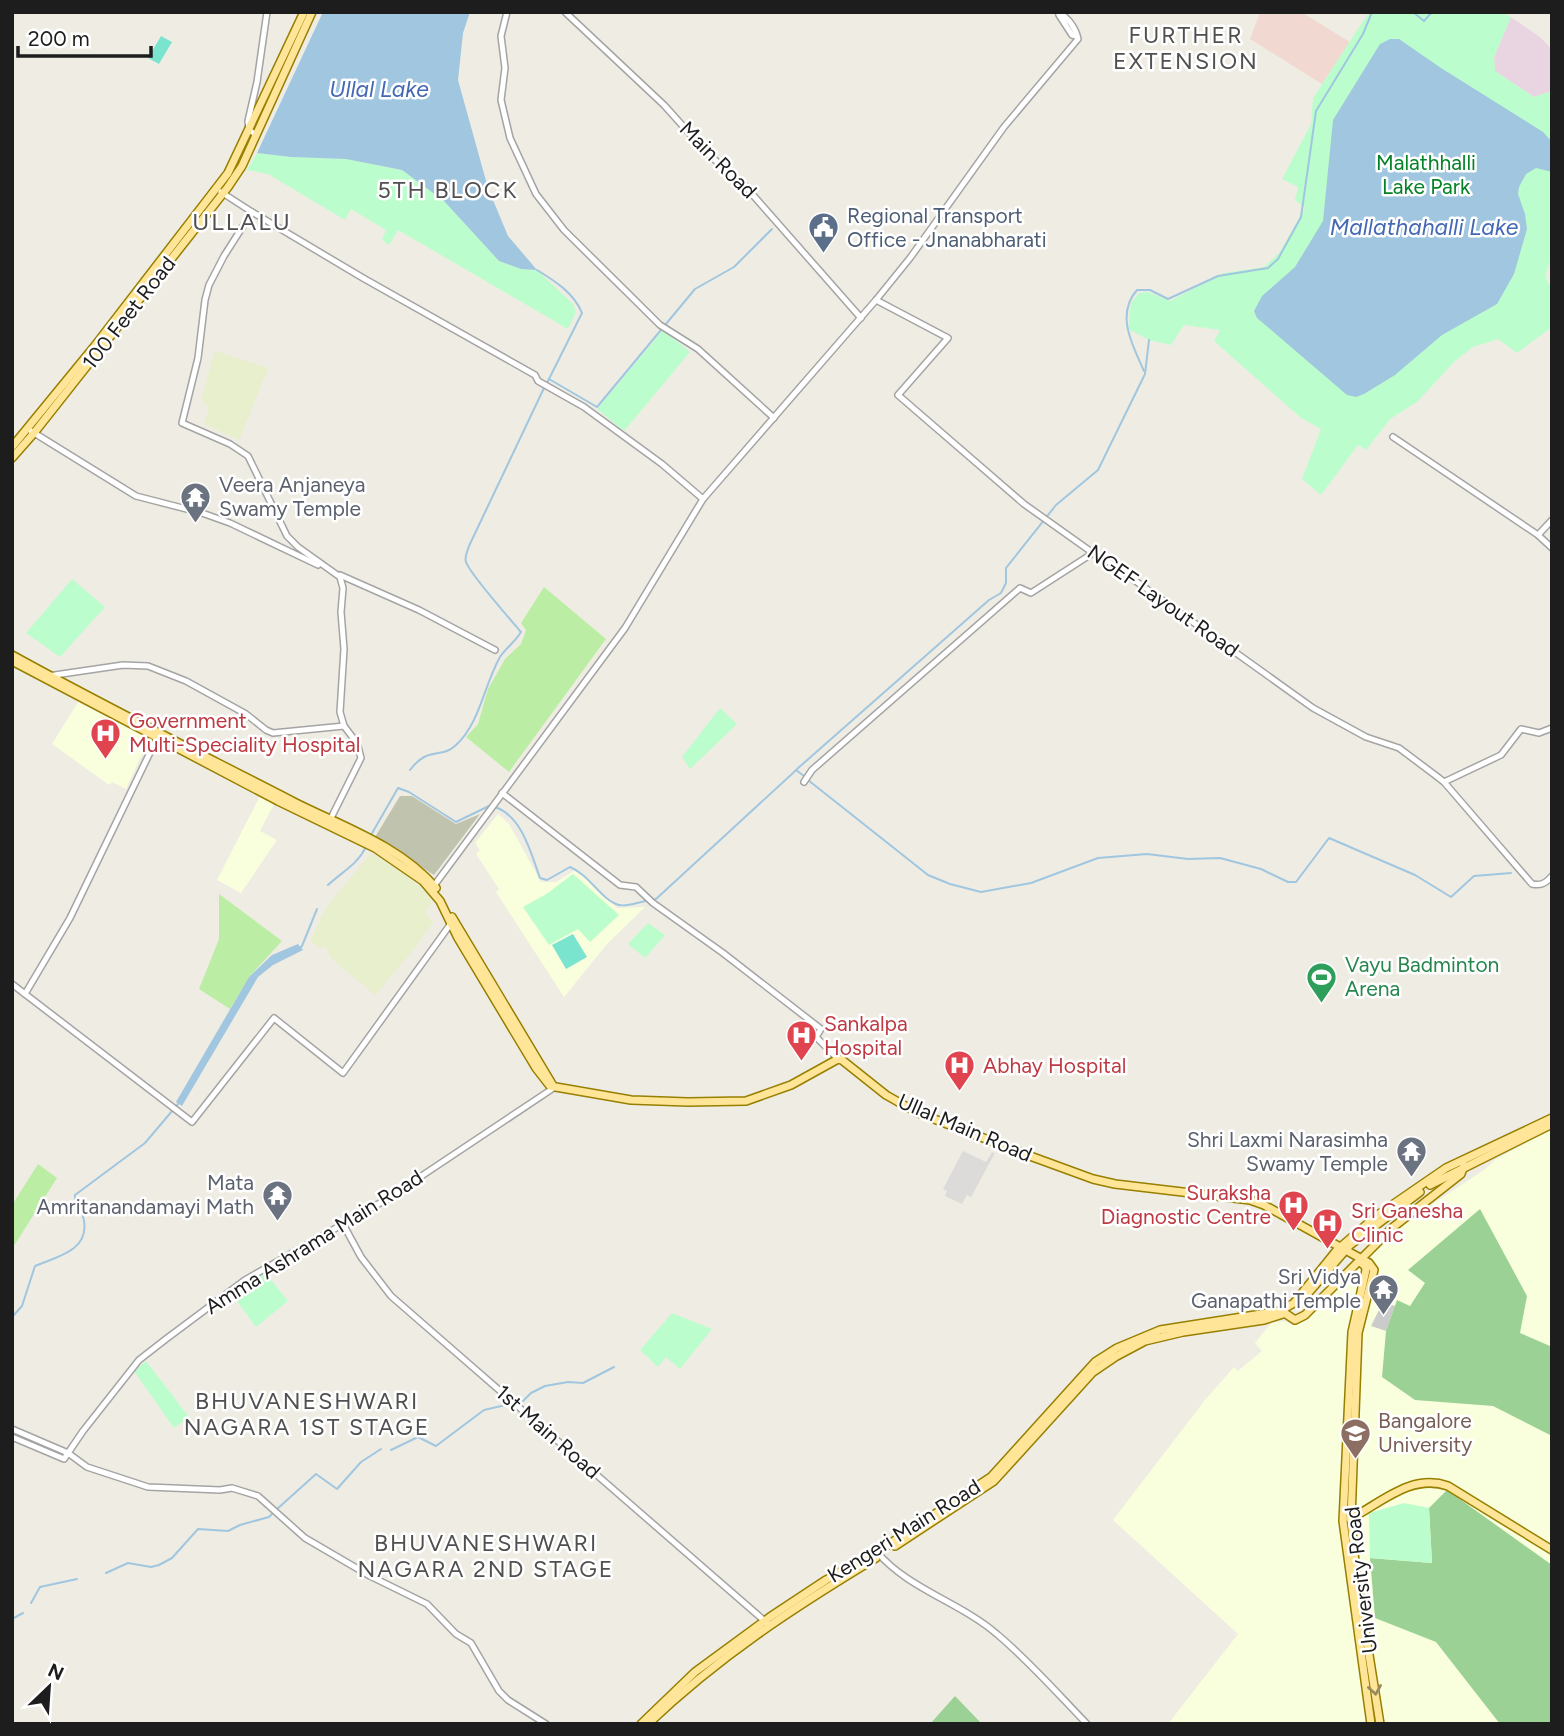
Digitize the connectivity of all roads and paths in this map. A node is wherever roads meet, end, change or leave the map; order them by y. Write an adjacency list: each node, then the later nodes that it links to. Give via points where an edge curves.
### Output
1 (267, 12): 7 (street, via 248,121)
2 (304, 12): 7 (main road, 100 Feet Road)
3 (312, 12): 7 (main road, 100 Feet Road)
4 (507, 12): 13 (street, via 501,36 505,68 501,100 510,138 536,194 564,230 660,325 698,349)
5 (565, 12): 12 (street, Main Road, via 745,186)
6 (1076, 36): 11 (street)
7 (252, 132): 8 (main road, 100 Feet Road); 9 (main road, 100 Feet Road, via 242,166)
8 (216, 189): 9 (street); 14 (main road, 100 Feet Road)
9 (223, 194): 10 (street); 14 (main road, 100 Feet Road)
10 (251, 212): 18 (street, via 535,376 594,414); 23 (street, via 209,285 182,423 248,456 287,536)
11 (876, 300): 12 (street); 22 (street, NGEF Layout Road, via 948,338 898,395 1045,519)
12 (861, 318): 13 (street)
13 (774, 418): 18 (street)
14 (31, 431): 16 (main road, 100 Feet Road); 17 (main road, 100 Feet Road); 23 (street, via 136,496 230,523)
15 (1393, 437): 20 (street)
16 (12, 447)
17 (12, 458)
18 (704, 499): 33 (street, via 625,628)
19 (1552, 520): 20 (street)
20 (1538, 536): 21 (street)
21 (1552, 548)
22 (1093, 553): 31 (street, via 1031,593 1020,588); 32 (street, NGEF Layout Road, via 1313,708 1401,750)
23 (337, 574): 24 (street); 28 (street, via 343,589 340,712)
24 (495, 650)
25 (12, 655): 27 (main road)
26 (12, 661): 27 (main road)
27 (47, 677): 28 (street, via 122,665 148,666 186,681 274,733); 30 (main road)
28 (344, 726): 34 (street, via 357,743 360,758)
29 (1552, 728): 32 (street, via 1539,733 1521,729 1501,755)
30 (158, 736): 34 (main road); 39 (street, via 70,918)
31 (806, 779)
32 (1444, 782): 35 (street, NGEF Layout Road, via 1532,884 1546,883)
33 (502, 793): 36 (street); 40 (street, via 621,885 636,887 821,1029 816,1037)
34 (329, 823): 36 (main road, via 376,845)
35 (1552, 876)
36 (433, 888): 37 (main road)
37 (452, 922): 39 (street, via 343,1073 274,1018 192,1122); 41 (main road, via 543,1080)
38 (12, 984): 39 (street)
39 (25, 994)
40 (838, 1059): 41 (main road, via 791,1085 746,1101 631,1100); 46 (main road, Ullal Main Road, via 916,1112 1093,1179 1245,1200)
41 (555, 1087): 45 (street, Amma Ashrama Main Road)
42 (1552, 1118): 44 (main road, Kengeri Main Road)
43 (1552, 1124): 44 (main road, Kengeri Main Road)
44 (1463, 1164): 46 (main road, Kengeri Main Road, via 1446,1168 1379,1214); 47 (main road, via 1458,1178 1392,1228)
45 (342, 1224): 51 (street, Amma Ashrama Main Road, via 245,1280 144,1355); 55 (street, 1st Main Road, via 391,1296)
46 (1341, 1250): 47 (main road); 48 (main road, Kengeri Main Road, via 1295,1308)
47 (1360, 1259): 48 (main road, via 1305,1315 1295,1320); 52 (main road, University Road, via 1366,1270 1352,1332)
48 (1283, 1312): 54 (main road, Kengeri Main Road, via 1264,1320 1145,1341 1115,1357 1093,1372 994,1481)
49 (12, 1429): 51 (street)
50 (12, 1437): 51 (street)
51 (66, 1456): 56 (street, via 148,1488 232,1488 258,1496 306,1538 427,1604 471,1643 499,1691)
52 (1347, 1520): 53 (main road, via 1418,1482 1437,1482); 60 (main road, University Road); 61 (main road, University Road, one-way to 61)
53 (1552, 1550)
54 (879, 1554): 55 (main road, Kengeri Main Road); 59 (street, via 898,1572 998,1634)
55 (767, 1623): 57 (main road, Kengeri Main Road, via 695,1672); 58 (main road, Kengeri Main Road)
56 (546, 1724)
57 (641, 1724)
58 (648, 1724)
59 (1087, 1724)
60 (1371, 1724)
61 (1380, 1724)

